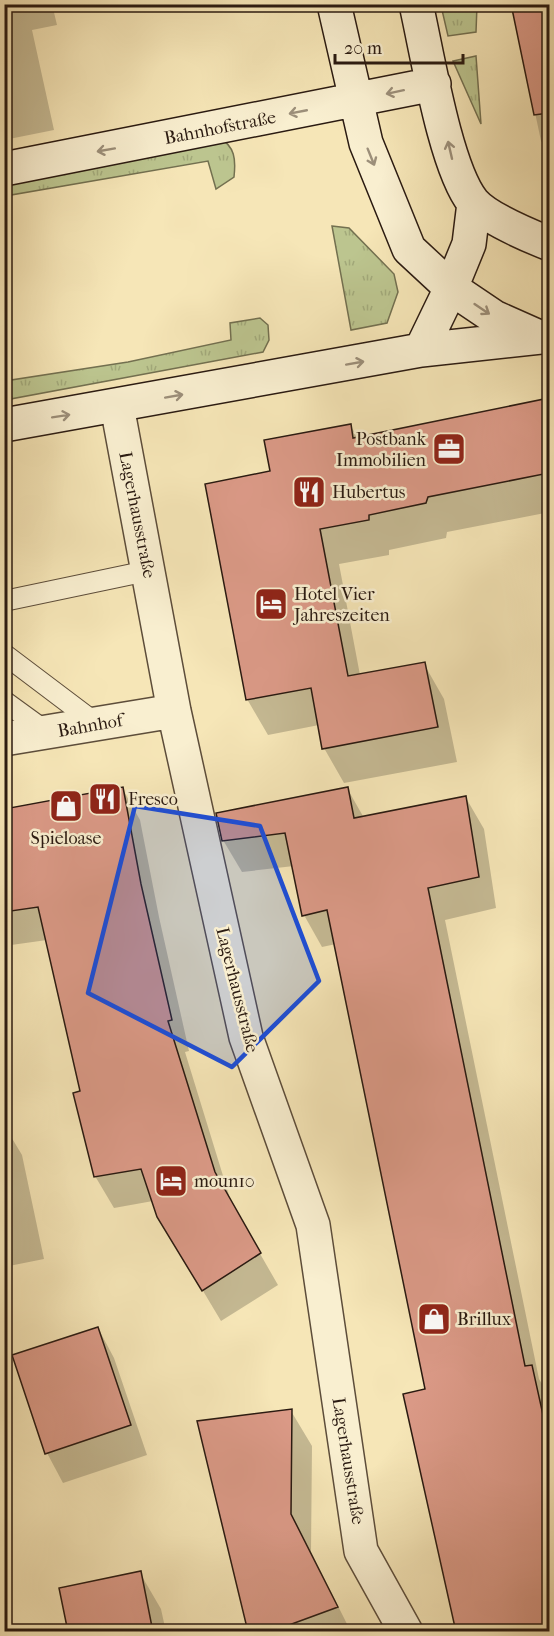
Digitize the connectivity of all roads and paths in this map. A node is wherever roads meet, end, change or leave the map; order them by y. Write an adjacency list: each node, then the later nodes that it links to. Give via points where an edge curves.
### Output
1 (334, 4): 4 (street)
2 (416, 4): 3 (street)
3 (434, 84): 4 (street, Bahnhofstraße, one-way to 4); 6 (street, one-way to 3, via 453,164)
4 (355, 100): 5 (street, Bahnhofstraße, one-way to 5); 8 (street, one-way to 8, via 366,143 409,249)
5 (4, 169)
6 (474, 203): 7 (street, via 520,232); 8 (street, via 469,244)
7 (549, 244)
8 (451, 288): 9 (street, one-way to 9, via 494,317); 10 (street)
9 (545, 337): 10 (street)
10 (422, 350): 11 (street, one-way to 10)
11 (117, 406): 12 (street, one-way to 11); 13 (street, Lagerhausstraße)
12 (4, 425)
13 (147, 571): 14 (lane); 17 (street, Lagerhausstraße)
14 (4, 601)
15 (4, 654): 18 (lane)
16 (4, 701): 19 (lane)
17 (174, 711): 18 (street, Bahnhof); 21 (street, Lagerhausstraße, via 246,1037 313,1225 361,1551)
18 (98, 725): 19 (street, Bahnhof)
19 (48, 733): 20 (street, Bahnhof)
20 (4, 739)
21 (406, 1632)

